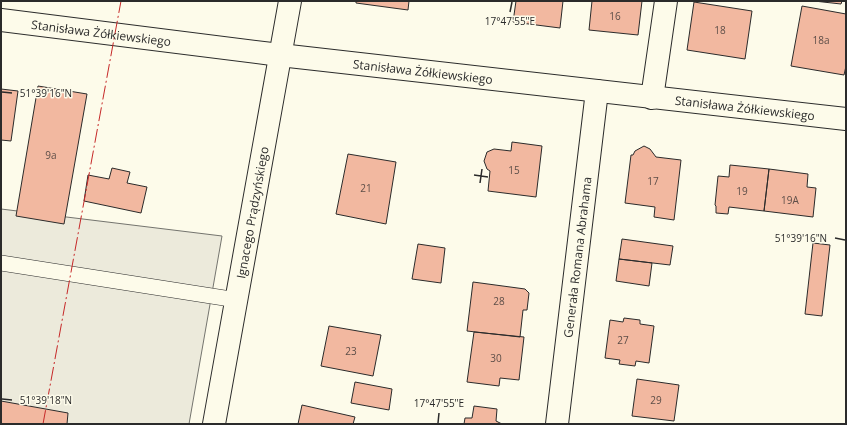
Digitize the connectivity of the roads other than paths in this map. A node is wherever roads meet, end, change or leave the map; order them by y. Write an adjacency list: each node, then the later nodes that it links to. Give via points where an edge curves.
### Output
1 (290, 1): 4 (street, Ignacego Prądzyńskiego)
2 (666, 1): 6 (street)
3 (1, 20): 4 (street, Stanisława Żółkiewskiego)
4 (280, 55): 5 (street, Stanisława Żółkiewskiego); 9 (street, Ignacego Prądzyńskiego)
5 (597, 91): 6 (street, Stanisława Żółkiewskiego); 11 (street, Generała Romana Abrahama)
6 (652, 98): 7 (street, Stanisława Żółkiewskiego)
7 (846, 118)
8 (1, 263): 9 (lane)
9 (237, 300): 10 (street, Ignacego Prądzyńskiego)
10 (214, 424)
11 (557, 424)

